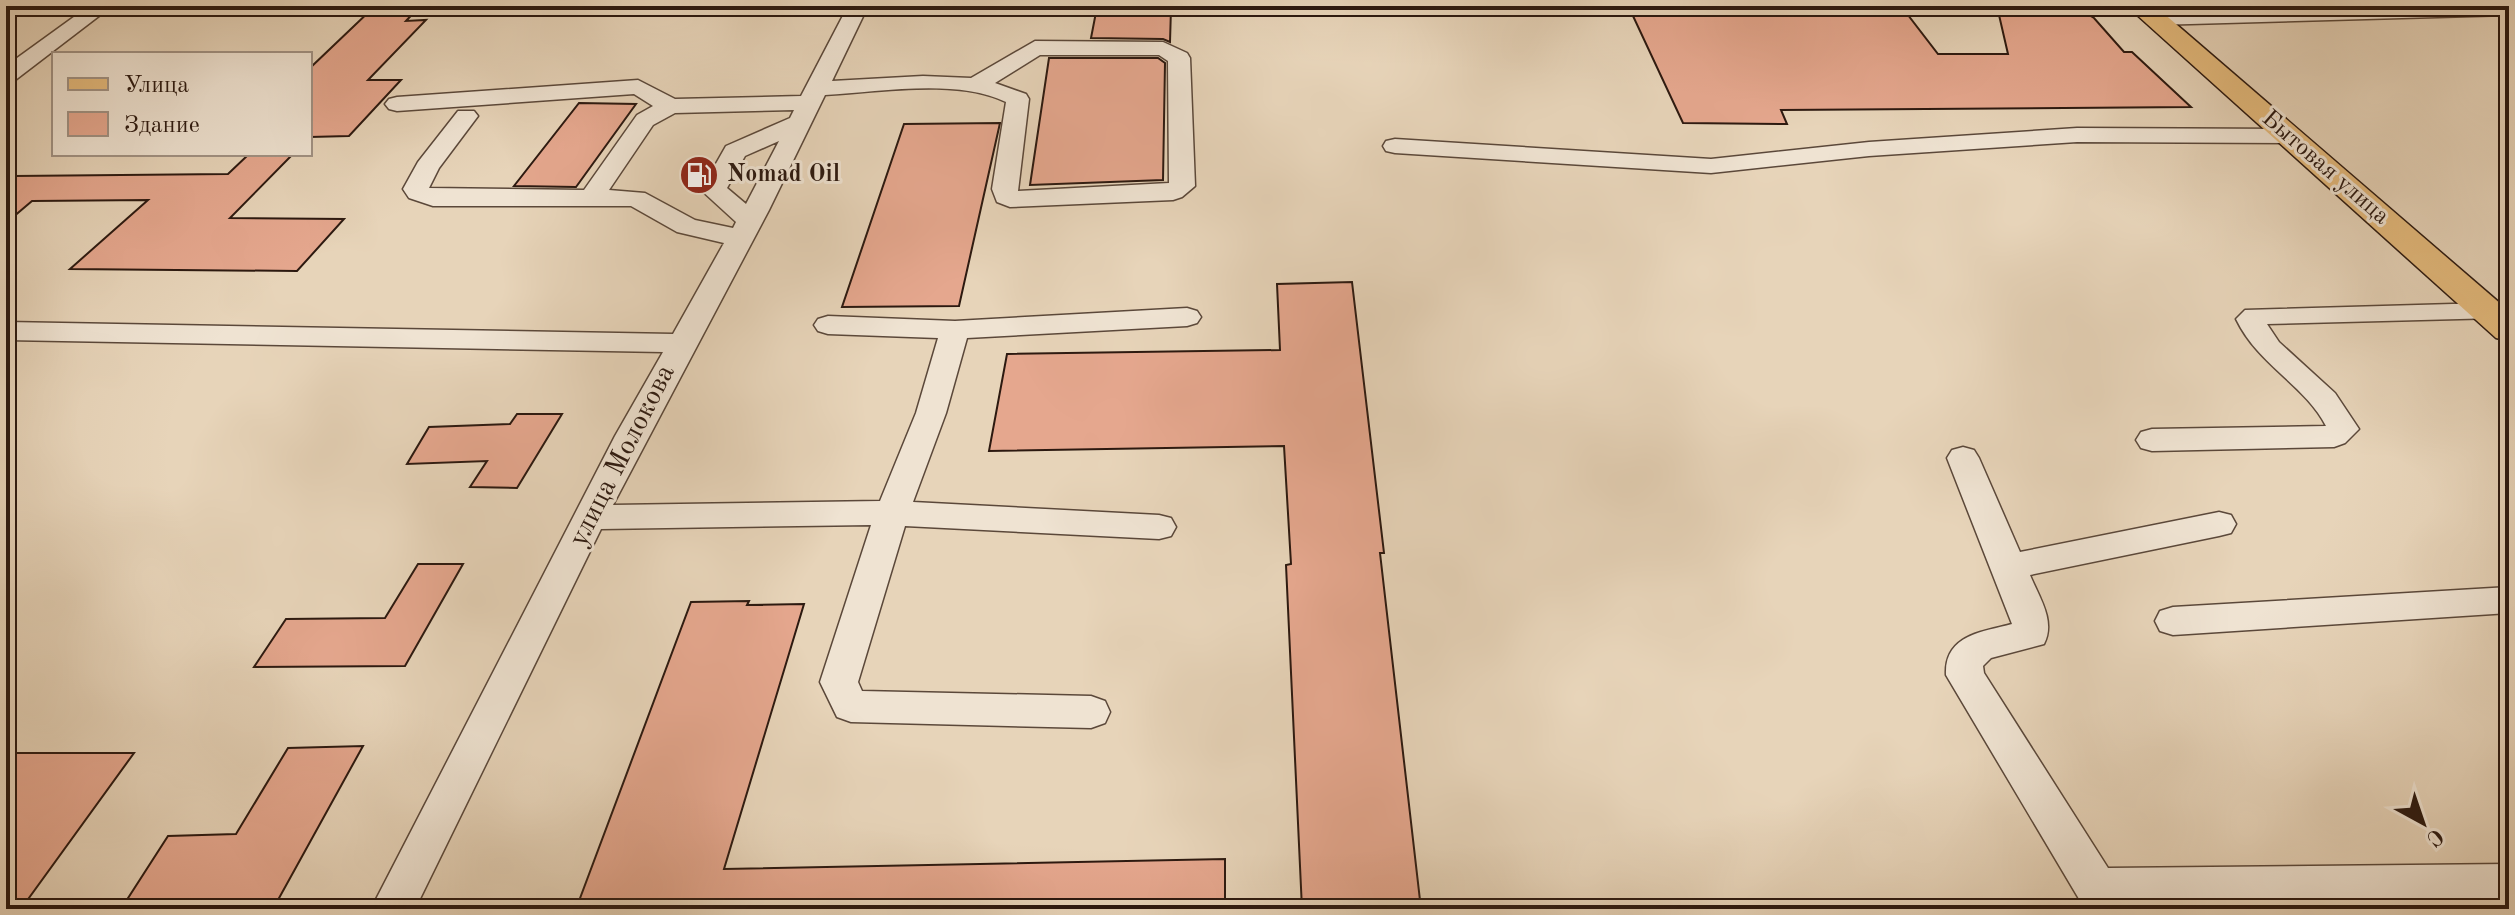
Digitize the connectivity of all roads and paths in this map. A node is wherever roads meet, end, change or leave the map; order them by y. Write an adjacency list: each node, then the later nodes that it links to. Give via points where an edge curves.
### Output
1 (102, 6): 6 (street)
2 (858, 6): 9 (street, улица Молокова)
3 (2402, 9): 4 (street); 5 (street)
4 (2509, 9)
5 (2148, 12): 12 (main road, Бытовая улица)
6 (6, 76)
7 (978, 84): 7 (street, via 1035,48 1173,53 1179,58 1182,186 1173,192 1010,199 1005,189 1018,99); 9 (street)
8 (397, 104): 10 (street, via 638,87)
9 (810, 104): 10 (street); 15 (street, улица Молокова); 15 (street, via 735,151 714,190)
10 (670, 106): 14 (street, via 645,120)
11 (466, 116): 14 (street, via 427,167 418,193 433,198)
12 (2289, 136): 13 (street, via 2077,135 1711,166); 17 (main road, Бытовая улица)
13 (1395, 146)
14 (591, 198): 15 (street, via 636,198 707,233)
15 (746, 229): 21 (street, улица Молокова)
16 (1187, 317): 19 (street)
17 (2498, 321): 22 (street, via 2255,316 2250,319 2265,342 2343,429 2334,436)
18 (828, 325): 19 (street)
19 (955, 330): 24 (street, via 931,413)
20 (6, 331): 21 (street)
21 (682, 343): 25 (street, улица Молокова)
22 (2152, 440)
23 (1963, 458): 28 (street)
24 (892, 513): 25 (street); 27 (street); 31 (street, via 839,682 851,706)
25 (590, 517): 34 (street, улица Молокова)
26 (2219, 524): 28 (street)
27 (1159, 527)
28 (2009, 567): 33 (street, via 2030,617 2031,634 1979,647 1964,661 1965,675)
29 (2509, 600): 30 (street)
30 (2173, 621)
31 (1091, 712)
32 (2509, 883): 33 (street)
33 (2102, 898)
34 (393, 909)

